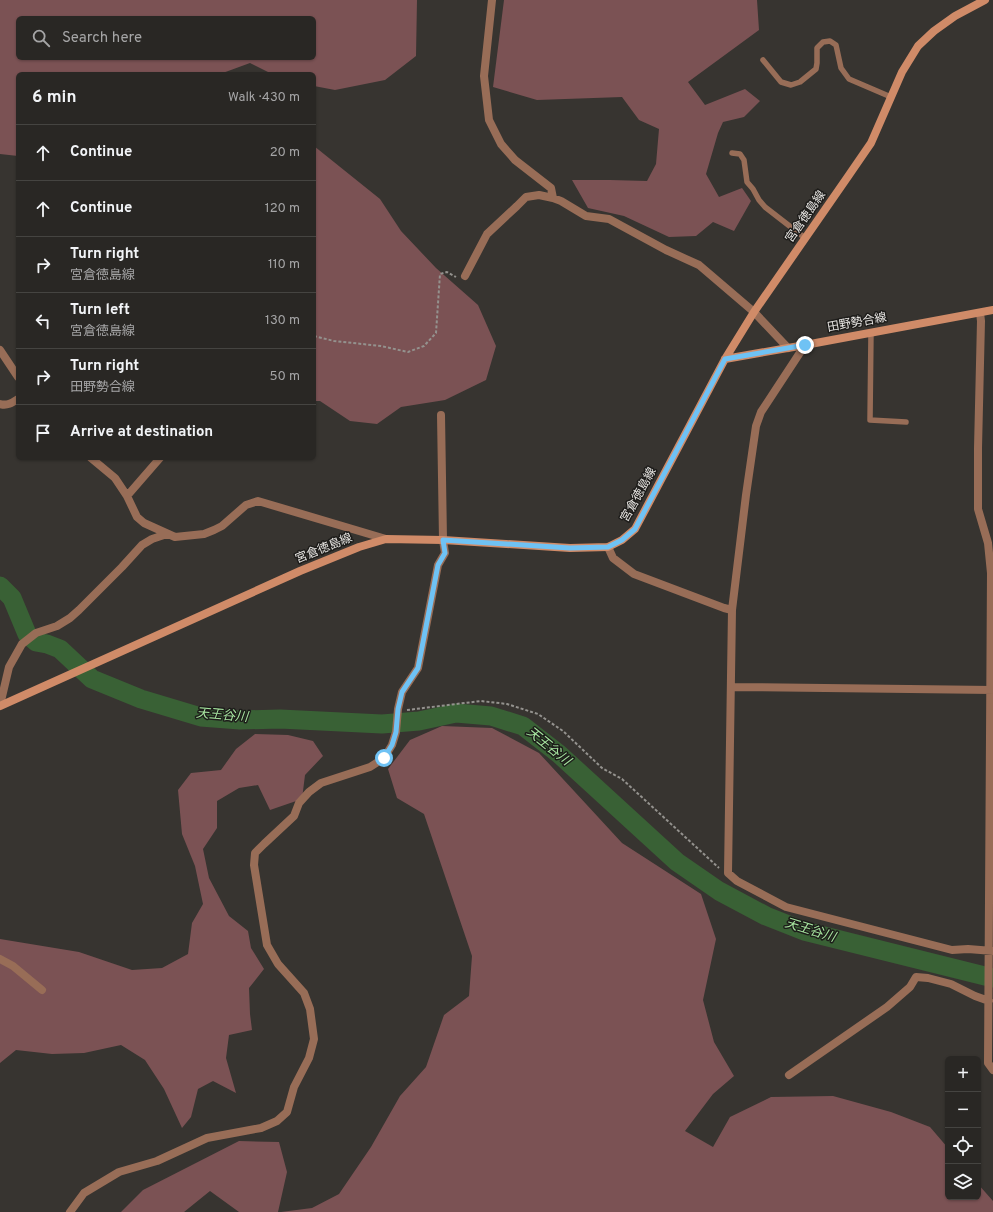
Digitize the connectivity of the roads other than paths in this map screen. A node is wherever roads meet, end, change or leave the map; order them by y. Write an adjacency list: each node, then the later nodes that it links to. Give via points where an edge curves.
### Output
1 (492, 0): 6 (street, via 484,76 489,120 501,144 515,160 551,188)
2 (985, 0): 4 (main road, 宮倉徳島線, via 934,30 918,46)
3 (763, 60): 4 (lane, via 781,82 791,85 800,82 816,69 817,48 823,42 830,41 836,45 841,68 849,79)
4 (891, 97): 7 (main road, 宮倉徳島線, via 870,143)
5 (732, 153): 7 (lane, via 740,154 744,160 747,182 765,207)
6 (553, 198): 8 (street, via 539,195 526,197 487,234); 10 (street, via 586,216 609,220 699,266)
7 (805, 238): 10 (main road, 宮倉徳島線)
8 (464, 276)
9 (993, 310): 11 (main road, 田野勢合線)
10 (754, 312): 14 (street); 16 (main road, 宮倉徳島線)
11 (980, 313): 12 (main road, 田野勢合線); 31 (street, via 982,321 978,509 988,543 991,573)
12 (871, 333): 13 (main road, 田野勢合線); 21 (lane, via 870,420)
13 (805, 345): 14 (main road, 田野勢合線); 29 (street, via 761,412 756,426)
14 (788, 348): 16 (main road, 田野勢合線)
15 (0, 350): 17 (street)
16 (725, 359): 28 (main road, 宮倉徳島線, via 635,529)
17 (16, 374)
18 (16, 400): 19 (street, via 10,404)
19 (0, 404)
20 (441, 415): 27 (street)
21 (906, 422)
22 (93, 460): 24 (street, via 115,478)
23 (158, 460): 24 (street)
24 (127, 496): 25 (street, via 137,517)
25 (167, 534): 26 (street, via 175,537 204,534 222,526 246,505 258,501); 32 (street, via 142,545 70,618 57,626 36,633 22,644 9,667)
26 (386, 539): 27 (main road, 宮倉徳島線); 32 (main road, 宮倉徳島線, via 300,571)
27 (443, 540): 28 (main road, 宮倉徳島線, via 570,548); 39 (street, via 445,553 438,565 418,668 402,692 392,745 384,758 370,767 321,783 309,792 294,816 255,853 254,865 267,945 278,964 304,993 310,1009 314,1039 310,1058 294,1087 287,1112 277,1121 261,1128 207,1138 157,1161 119,1172 84,1193)
28 (608, 547): 29 (street, via 613,558 634,574)
29 (732, 610): 30 (street)
30 (732, 687): 31 (street); 33 (street, via 728,873 737,881 786,907 952,950 968,949)
31 (992, 690): 33 (street)
32 (0, 706)
33 (990, 953): 36 (street)
34 (0, 959): 35 (street, via 13,966)
35 (42, 990)
36 (988, 998): 37 (street, via 988,1063); 38 (street, via 975,996 951,984 916,977 910,987 887,1007)
37 (993, 1070)
38 (789, 1075)
39 (70, 1212)

